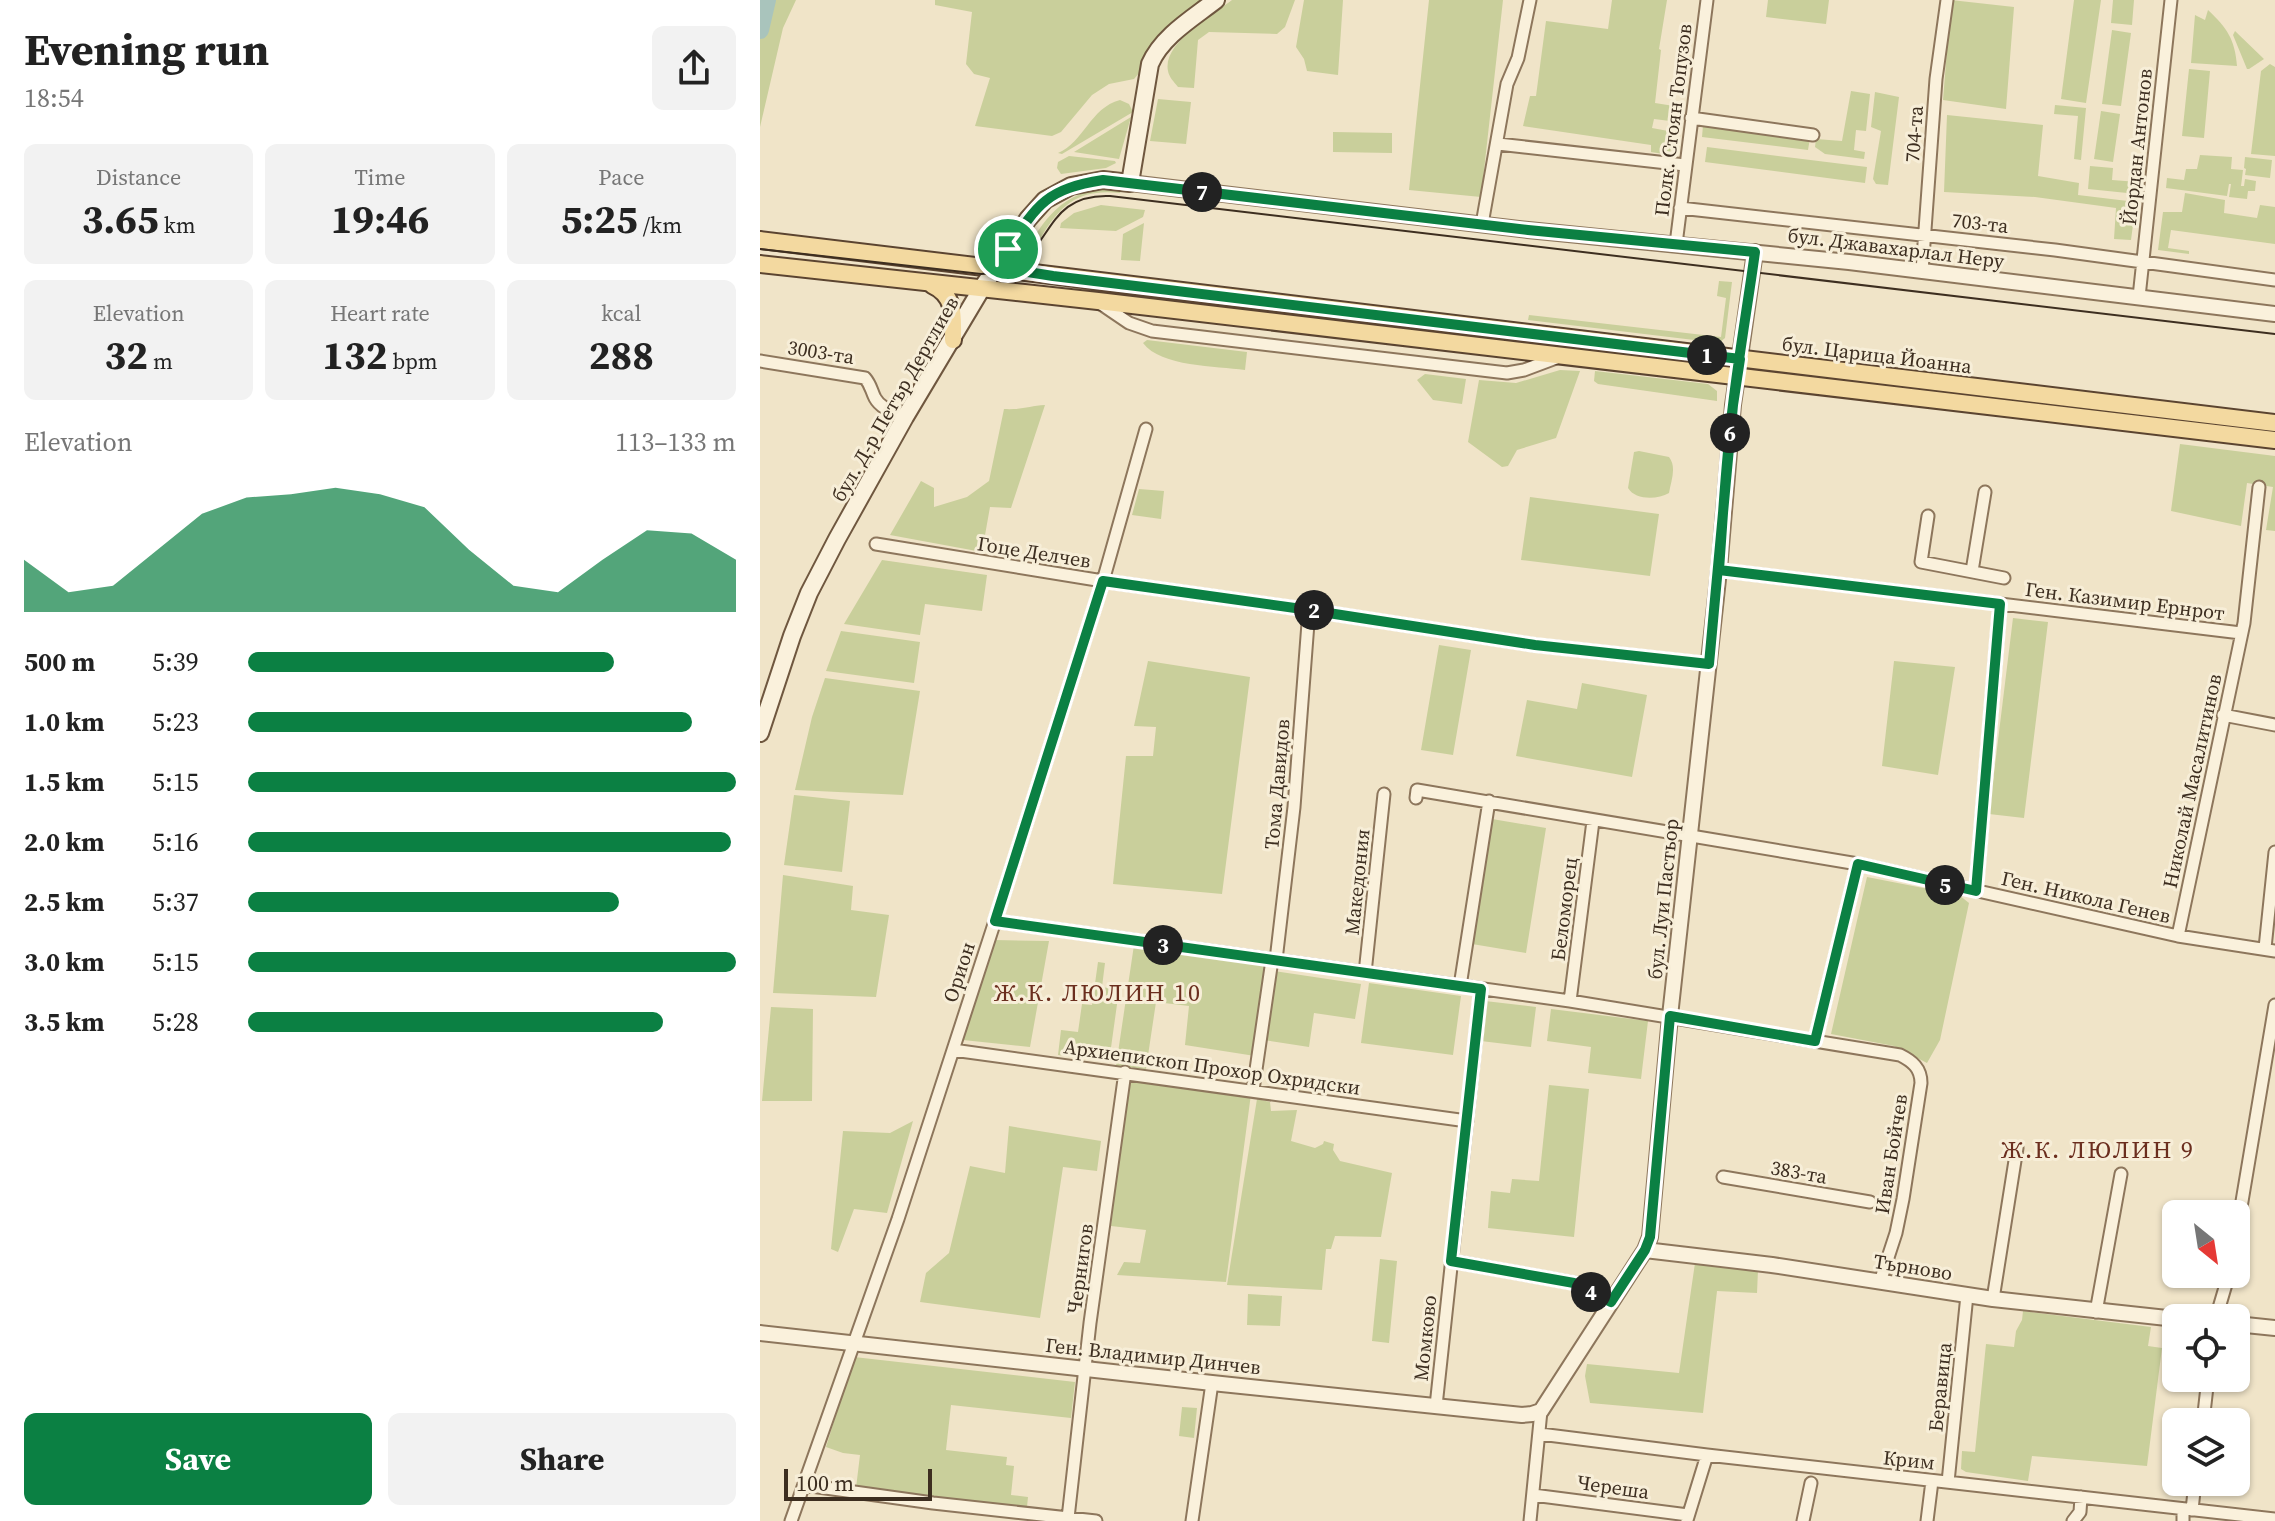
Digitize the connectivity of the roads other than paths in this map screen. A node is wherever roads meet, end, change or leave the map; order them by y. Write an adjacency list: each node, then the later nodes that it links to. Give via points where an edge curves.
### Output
1 (1216, 0): 10 (main road, via 1153,56)
2 (1530, 0): 8 (street, via 1507,84)
3 (1707, 0): 6 (street, Полк. Стоян Топузов)
4 (1947, 0): 13 (street, 704-та)
5 (2171, 0): 17 (street, Йордан Антонов)
6 (1691, 118): 7 (street); 9 (street, Полк. Стоян Топузов)
7 (1813, 135)
8 (1498, 144): 9 (street); 12 (street)
9 (1685, 165): 11 (street, Полк. Стоян Топузов)
10 (1130, 183): 12 (street, бул. Джавахарлал Неру); 19 (main road, бул. Д-р Петър Дертлиев, via 1103,180 1058,191 1036,209)
11 (1680, 208): 13 (street, 703-та); 15 (street, Полк. Стоян Топузов)
12 (1482, 224): 15 (street, бул. Джавахарлал Неру)
13 (1925, 236): 17 (street, 703-та); 20 (street, 704-та)
14 (760, 240): 19 (main road, бул. Царица Йоанна)
15 (1676, 244): 16 (street, бул. Джавахарлал Неру)
16 (1755, 252): 20 (street, бул. Джавахарлал Неру); 30 (street, бул. Луи Пастьор)
17 (2143, 261): 21 (street, 703-та); 24 (street, Йордан Антонов)
18 (760, 264): 22 (main road, бул. Царица Йоанна)
19 (996, 267): 23 (main road, бул. Д-р Петър Дертлиев); 30 (main road, бул. Царица Йоанна)
20 (1922, 271): 24 (street, бул. Джавахарлал Неру)
21 (2275, 280)
22 (926, 282): 23 (main road, бул. Царица Йоанна); 27 (main road, via 951,301)
23 (982, 288): 25 (main road, бул. Царица Йоанна); 27 (main road, бул. Д-р Петър Дертлиев)
24 (2139, 297): 26 (street, бул. Джавахарлал Неру)
25 (1098, 301): 28 (main road, бул. Царица Йоанна); 28 (street, via 1129,323 1152,331 1507,373)
26 (2275, 314)
27 (953, 340): 31 (main road, бул. Д-р Петър Дертлиев)
28 (1563, 355): 30 (main road, бул. Царица Йоанна)
29 (760, 361): 31 (street, 3003-та, via 865,378 881,407)
30 (1738, 367): 32 (main road, бул. Царица Йоанна); 34 (main road, бул. Царица Йоанна); 39 (street, бул. Луи Пастьор)
31 (905, 417): 49 (main road, бул. Д-р Петър Дертлиев, via 809,593)
32 (2275, 423)
33 (1146, 429): 42 (street, Орион)
34 (2275, 440)
35 (2259, 487): 45 (street, Николай Масалитинов)
36 (1985, 492): 40 (street)
37 (1928, 516): 40 (street, via 1921,562)
38 (876, 544): 42 (street, Гоце Делчев)
39 (1719, 570): 43 (street, Ген. Казимир Ернрот); 46 (street, бул. Луи Пастьор)
40 (1972, 571): 41 (street)
41 (2004, 578)
42 (1103, 581): 44 (street, Гоце Делчев); 58 (street, Орион)
43 (2000, 604): 45 (street, Ген. Казимир Ернрот); 57 (street)
44 (1309, 610): 46 (street, Гоце Делчев, via 1535,645); 61 (street, Тома Давидов, via 1294,807)
45 (2241, 633): 47 (street, Николай Масалитинов)
46 (1709, 664): 54 (street, бул. Луи Пастьор)
47 (2223, 715): 48 (street); 59 (street, Николай Масалитинов)
48 (2275, 725)
49 (760, 733)
50 (1384, 794): 62 (street, Македония)
51 (1416, 794): 52 (street, Ген. Никола Генев)
52 (1489, 801): 53 (street, Ген. Никола Генев); 63 (street)
53 (1593, 821): 54 (street, Ген. Никола Генев); 65 (street, Беломорец)
54 (1690, 837): 56 (street, Ген. Никола Генев); 67 (street, бул. Луи Пастьор)
55 (2275, 852): 60 (street)
56 (1858, 864): 57 (street, Ген. Никола Генев); 68 (street)
57 (1976, 891): 59 (street, Ген. Никола Генев)
58 (995, 921): 61 (street); 69 (street, Орион)
59 (2178, 936): 60 (street, Ген. Никола Генев)
60 (2270, 949)
61 (1274, 960): 62 (street); 71 (street, Тома Давидов)
62 (1365, 973): 63 (street)
63 (1460, 986): 64 (street)
64 (1481, 989): 65 (street); 72 (street, Момково)
65 (1570, 1001): 67 (street)
66 (2275, 1005): 76 (street)
67 (1670, 1016): 68 (street); 78 (street, бул. Луи Пастьор)
68 (1815, 1041): 80 (street, Иван Бойчев, via 1900,1055 1915,1064 1921,1076 1901,1210)
69 (953, 1050): 70 (street, Архиепископ Прохор Охридски); 89 (street, Орион)
70 (1125, 1072): 71 (street, Архиепископ Прохор Охридски); 90 (street, Чернигов)
71 (1253, 1090): 72 (street, Архиепископ Прохор Охридски)
72 (1467, 1121): 79 (street, Момково)
73 (2017, 1148): 82 (street)
74 (2121, 1174): 84 (street)
75 (1723, 1177): 77 (street, 383-та)
76 (2242, 1200)
77 (1870, 1202)
78 (1645, 1250): 80 (street, Търново); 83 (street, бул. Луи Пастьор)
79 (1451, 1261): 83 (street, via 1574,1283); 92 (street, Момково)
80 (1880, 1282): 81 (street, Търново)
81 (1967, 1295): 82 (street, Търново); 97 (street, Беравица)
82 (1993, 1299): 84 (street, Търново)
83 (1611, 1302): 93 (street, бул. Луи Пастьор)
84 (2096, 1312): 85 (street, Търново)
85 (2162, 1318)
86 (2250, 1325): 87 (street)
87 (2275, 1328)
88 (760, 1333): 89 (street, Ген. Владимир Динчев)
89 (854, 1343): 90 (street, Ген. Владимир Динчев); 99 (street, Орион)
90 (1085, 1369): 91 (street, Ген. Владимир Динчев); 103 (street, Чернигов)
91 (1212, 1383): 92 (street, Ген. Владимир Динчев); 108 (street)
92 (1436, 1406): 93 (street, Ген. Владимир Динчев, via 1522,1415)
93 (1541, 1411): 94 (street)
94 (1540, 1434): 95 (street, Крим); 100 (street)
95 (1707, 1455): 96 (street, Крим); 104 (street)
96 (1932, 1481): 97 (street, Крим); 111 (street)
97 (1948, 1482): 101 (street, Крим)
98 (1811, 1483): 110 (street)
99 (804, 1485): 103 (street); 106 (street, Орион)
100 (1533, 1495): 104 (street, Череша); 109 (street)
101 (2081, 1497): 102 (street, Крим); 112 (street)
102 (2186, 1513): 105 (street, Крим)
103 (1068, 1518): 107 (street)
104 (1688, 1518)
105 (2275, 1519)
106 (791, 1521)
107 (1096, 1521)
108 (1192, 1521)
109 (1530, 1521)
110 (1803, 1521)
111 (1927, 1521)
112 (2073, 1521)

